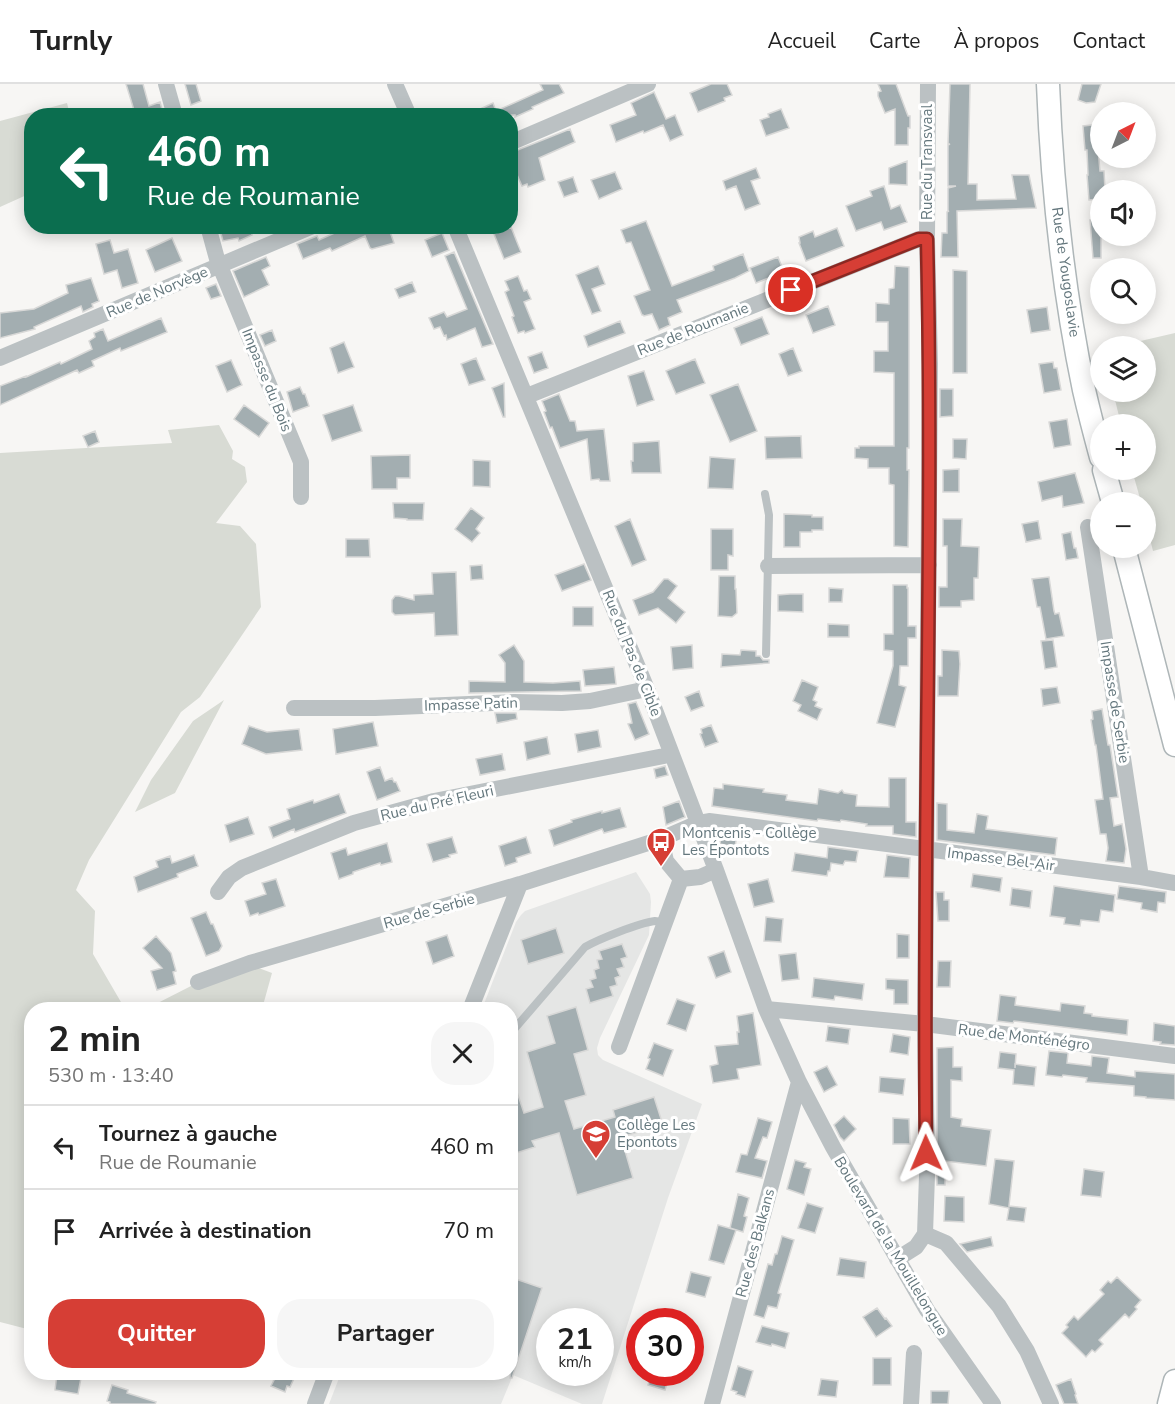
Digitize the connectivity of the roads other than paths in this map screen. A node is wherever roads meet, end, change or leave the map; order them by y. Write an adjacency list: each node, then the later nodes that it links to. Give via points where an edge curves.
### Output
1 (166, 84): 6 (street)
2 (395, 84): 7 (street)
3 (648, 84): 8 (street)
4 (927, 84): 12 (street, Rue du Transvaal)
5 (1048, 84): 16 (main road, Rue de Yougoslavie, via 1055,193 1070,312)
6 (173, 108)
7 (406, 108)
8 (518, 140)
9 (210, 234): 13 (street, Impasse du Bois)
10 (294, 234): 13 (street, Rue de Norvège)
11 (458, 234): 15 (street, Rue du Pas de Cible)
12 (927, 239): 15 (street, Rue de Roumanie); 21 (street, Rue du Transvaal)
13 (220, 266): 14 (street, Rue de Norvège); 18 (street, Impasse du Bois, via 301,462)
14 (0, 358)
15 (527, 396): 24 (street, Rue du Pas de Cible)
16 (1090, 414)
17 (765, 494): 22 (lane, via 769,515)
18 (302, 497)
19 (1088, 527): 32 (street, Impasse de Serbie)
20 (1127, 558): 26 (main road)
21 (929, 565): 22 (street); 30 (street, Rue du Transvaal)
22 (768, 566): 23 (lane)
23 (766, 654)
24 (647, 689): 25 (street, Impasse Patin, via 562,703); 27 (street, Rue du Pas de Cible)
25 (294, 708)
26 (1175, 745)
27 (671, 753): 28 (street, Rue du Pas de Cible); 36 (street, Rue du Pré Fleuri, via 434,801 354,823 242,868)
28 (698, 823): 29 (street, Impasse Bel-Air); 30 (street, Impasse Bel-Air, via 709,821); 31 (street, Rue du Pas de Cible)
29 (661, 839): 33 (street, via 666,861); 34 (street, Rue de Serbie)
30 (927, 850): 32 (street, Impasse Bel-Air); 41 (street, Rue du Transvaal)
31 (716, 870): 33 (street); 40 (street, Rue du Pas de Cible)
32 (1142, 877): 35 (street, Impasse Bel-Air)
33 (681, 879): 37 (street)
34 (520, 884): 38 (street, Rue de Serbie, via 250,963); 39 (street)
35 (1175, 884)
36 (218, 892)
37 (664, 923): 42 (lane, via 641,925 585,948); 43 (street)
38 (198, 982)
39 (473, 1002)
40 (766, 1010): 41 (street, Rue de Monténégro); 45 (street, Rue du Pas de Cible)
41 (925, 1024): 44 (street, Rue de Monténégro); 46 (street, Rue du Transvaal)
42 (518, 1025)
43 (619, 1047)
44 (1175, 1056)
45 (799, 1082): 47 (street, Boulevard de la Mouillelongue); 52 (street, Rue des Balkans)
46 (925, 1234): 47 (street, via 916,1247); 55 (street, via 946,1243 999,1306 1028,1351)
47 (897, 1259): 54 (street, Boulevard de la Mouillelongue, via 927,1310)
48 (914, 1353): 53 (street)
49 (324, 1380): 51 (street)
50 (1175, 1381): 56 (main road)
51 (315, 1404)
52 (712, 1404)
53 (911, 1404)
54 (993, 1404)
55 (1051, 1404)
56 (1169, 1404)

